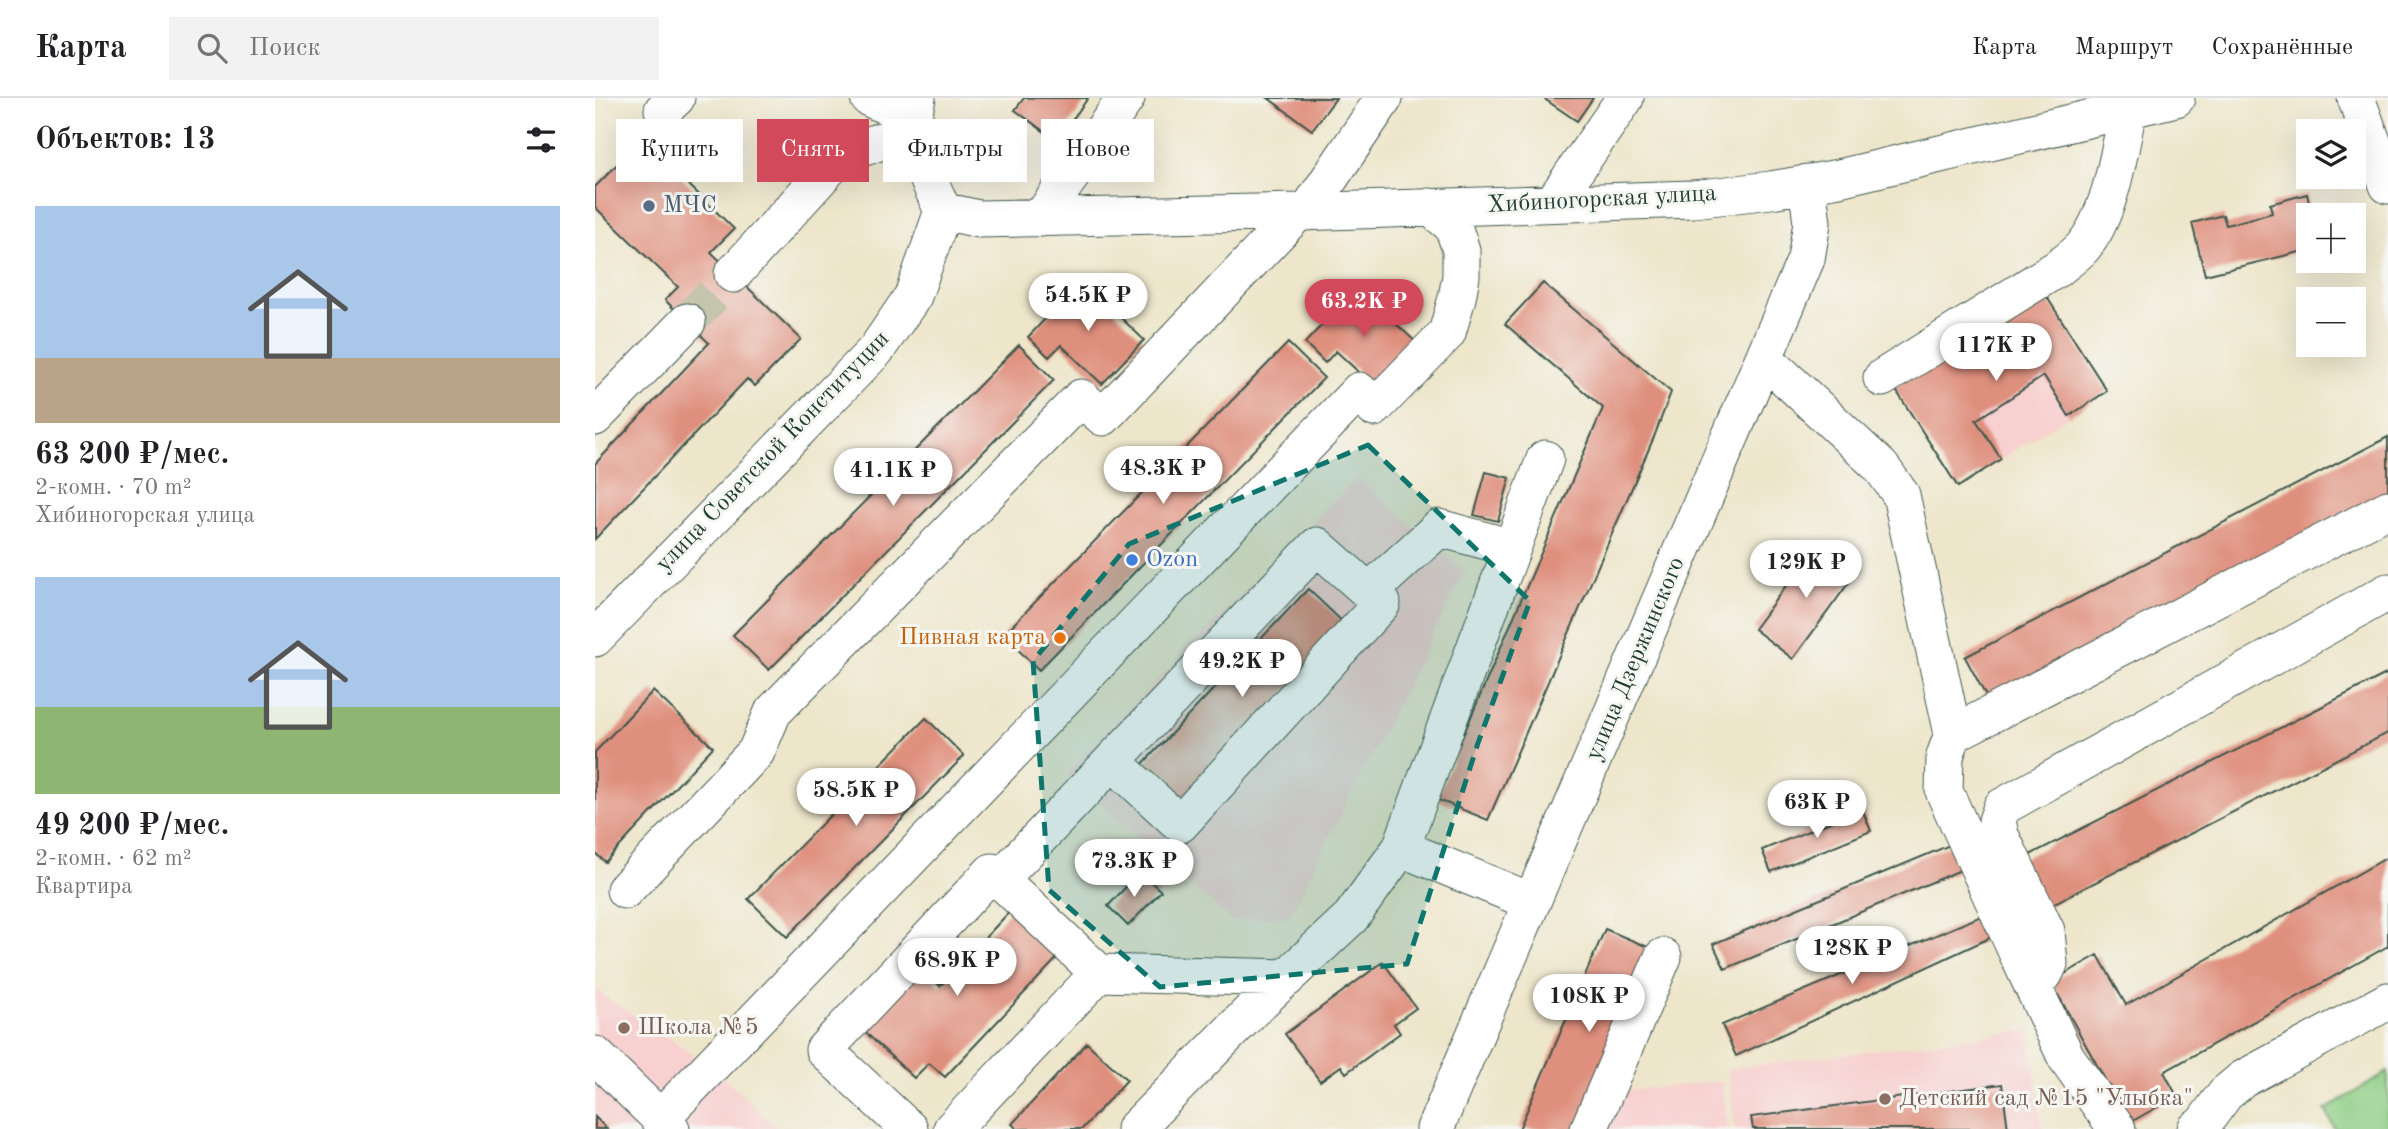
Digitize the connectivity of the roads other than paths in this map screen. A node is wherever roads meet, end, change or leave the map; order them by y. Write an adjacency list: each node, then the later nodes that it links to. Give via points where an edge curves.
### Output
1 (869, 98): 10 (street)
2 (1126, 98): 17 (street)
3 (1384, 98): 16 (street)
4 (1625, 98): 13 (street)
5 (2176, 98): 9 (street, Хибиногорская улица)
6 (2356, 98): 12 (street)
7 (2383, 98): 8 (street)
8 (2388, 103)
9 (2128, 110): 11 (street, Хибиногорская улица); 21 (street, via 2112,184 2083,248)
10 (913, 116): 15 (street); 18 (street, via 841,155)
11 (1807, 183): 13 (street, Хибиногорская улица, via 1693,199); 20 (street, улица Дзержинского, via 1812,223 1806,259)
12 (2388, 185)
13 (1553, 203): 14 (street, Хибиногорская улица)
14 (1430, 207): 16 (street, Хибиногорская улица); 41 (street, via 1453,226 1461,250 1461,276 1447,332 1374,408 1359,391)
15 (943, 211): 17 (street, Хибиногорская улица, via 979,219); 28 (street, улица Советской Конституции, via 913,296 876,350)
16 (1302, 212): 17 (street, Хибиногорская улица); 33 (street, via 1103,416 1081,398 773,712 756,752)
17 (1029, 218)
18 (733, 274)
19 (687, 322): 22 (street)
20 (1764, 358): 29 (street, via 1881,467 1901,495); 34 (street, улица Дзержинского)
21 (1882, 378)
22 (595, 417)
23 (1545, 459): 25 (street)
24 (2388, 509): 29 (street)
25 (1512, 548): 26 (street, via 1440,528); 31 (street)
26 (1369, 592): 30 (street, via 1317,546); 30 (street, via 1383,603 1180,824)
27 (2388, 592): 36 (street, via 2002,807 1997,821 2000,835 2046,931 2049,948 2044,974 2033,975)
28 (595, 638)
29 (1953, 734): 36 (street, via 1945,757 1944,791)
30 (1112, 761): 32 (street)
31 (1401, 848): 34 (street); 38 (street, via 1351,917)
32 (1000, 879): 37 (street); 42 (street, via 992,872 824,1050)
33 (625, 890)
34 (1532, 902): 45 (street, улица Дзержинского)
35 (1663, 957): 46 (street)
36 (2021, 961): 47 (street, via 2066,1057)
37 (1099, 973): 38 (street); 43 (street)
38 (1287, 978): 44 (street)
39 (2388, 1002): 48 (street, via 2243,1079)
40 (595, 1055): 41 (street)
41 (665, 1124)
42 (909, 1129)
43 (953, 1129)
44 (1135, 1129)
45 (1435, 1129)
46 (1589, 1129)
47 (2117, 1129)
48 (2196, 1129)

